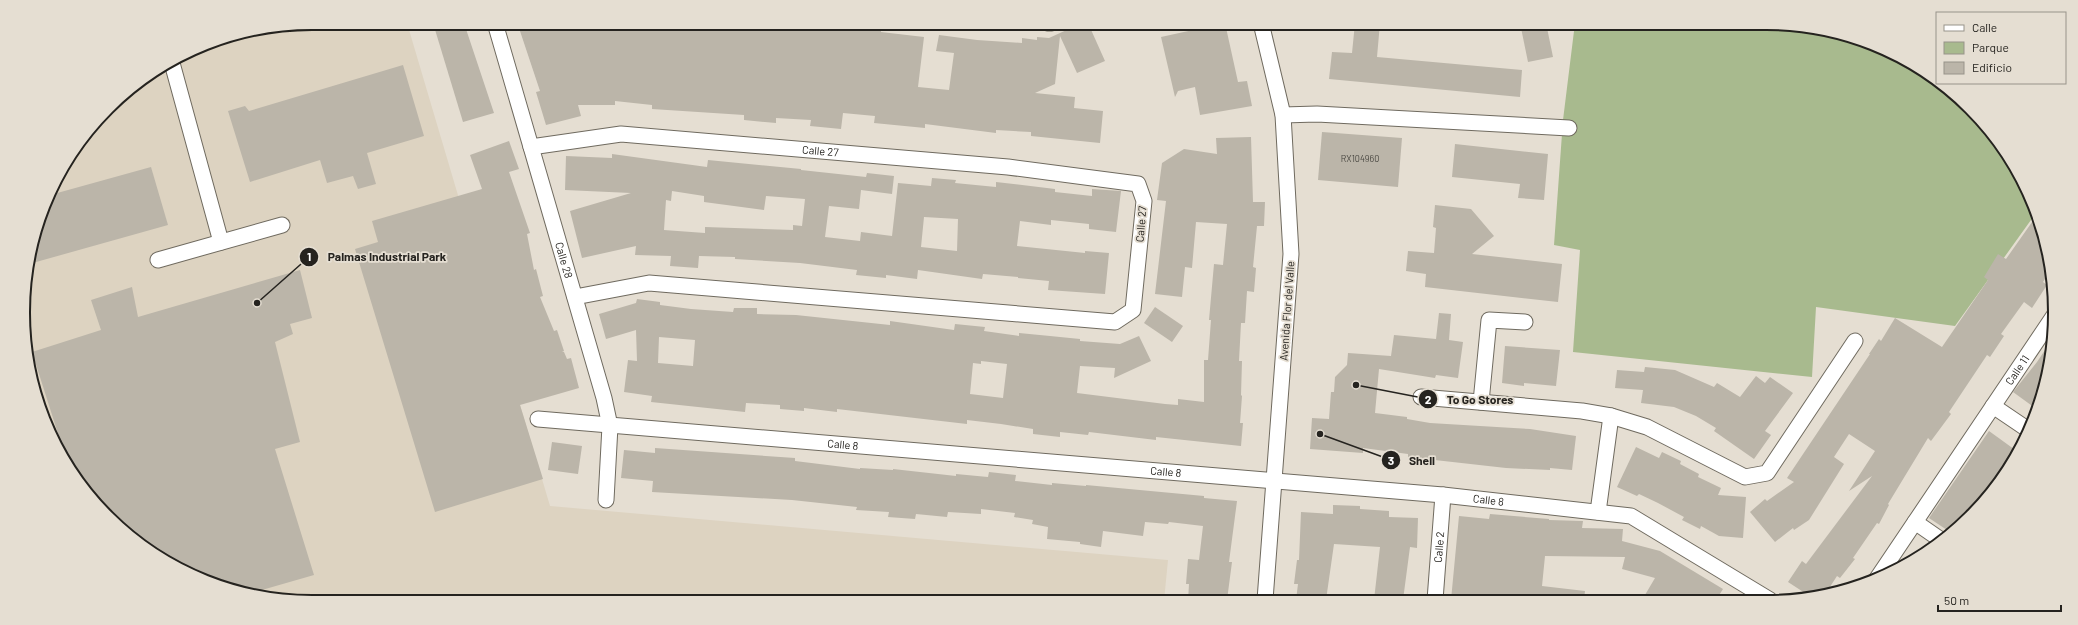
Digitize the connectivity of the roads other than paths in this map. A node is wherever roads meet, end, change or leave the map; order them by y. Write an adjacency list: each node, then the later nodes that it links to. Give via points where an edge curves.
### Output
1 (497, 30): 6 (street, Calle 28)
2 (1263, 30): 4 (street, Avenida Flor del Valle)
3 (173, 67): 8 (street)
4 (1283, 115): 5 (street, via 1318,114); 21 (street, Avenida Flor del Valle, via 1291,254)
5 (1569, 128)
6 (531, 147): 10 (street, Calle 28); 10 (street, Calle 27, via 621,134 952,162 1138,184 1144,201 1133,310 1115,322 649,283)
7 (282, 225): 8 (street)
8 (221, 242): 9 (street)
9 (158, 260)
10 (575, 297): 19 (street, Calle 28)
11 (1525, 322): 15 (street, via 1489,320)
12 (2047, 325): 16 (street, Calle 11)
13 (1855, 341): 17 (street, via 1767,473 1745,477 1647,427)
14 (1421, 397): 15 (street)
15 (1481, 402): 17 (street)
16 (1993, 406): 20 (street); 25 (street, Calle 11)
17 (1611, 416): 24 (street)
18 (538, 419): 19 (street, Calle 8)
19 (610, 426): 21 (street, Calle 8); 23 (street, Calle 28)
20 (2024, 427)
21 (1275, 481): 22 (street, Calle 8); 28 (street, Avenida Flor del Valle)
22 (1443, 495): 24 (street, Calle 8); 29 (street, Calle 2)
23 (606, 500)
24 (1598, 512): 30 (street, Calle 8, via 1631,516)
25 (1915, 522): 26 (street); 27 (street, Calle 11)
26 (1937, 537)
27 (1884, 569)
28 (1265, 595)
29 (1435, 595)
30 (1762, 595)

